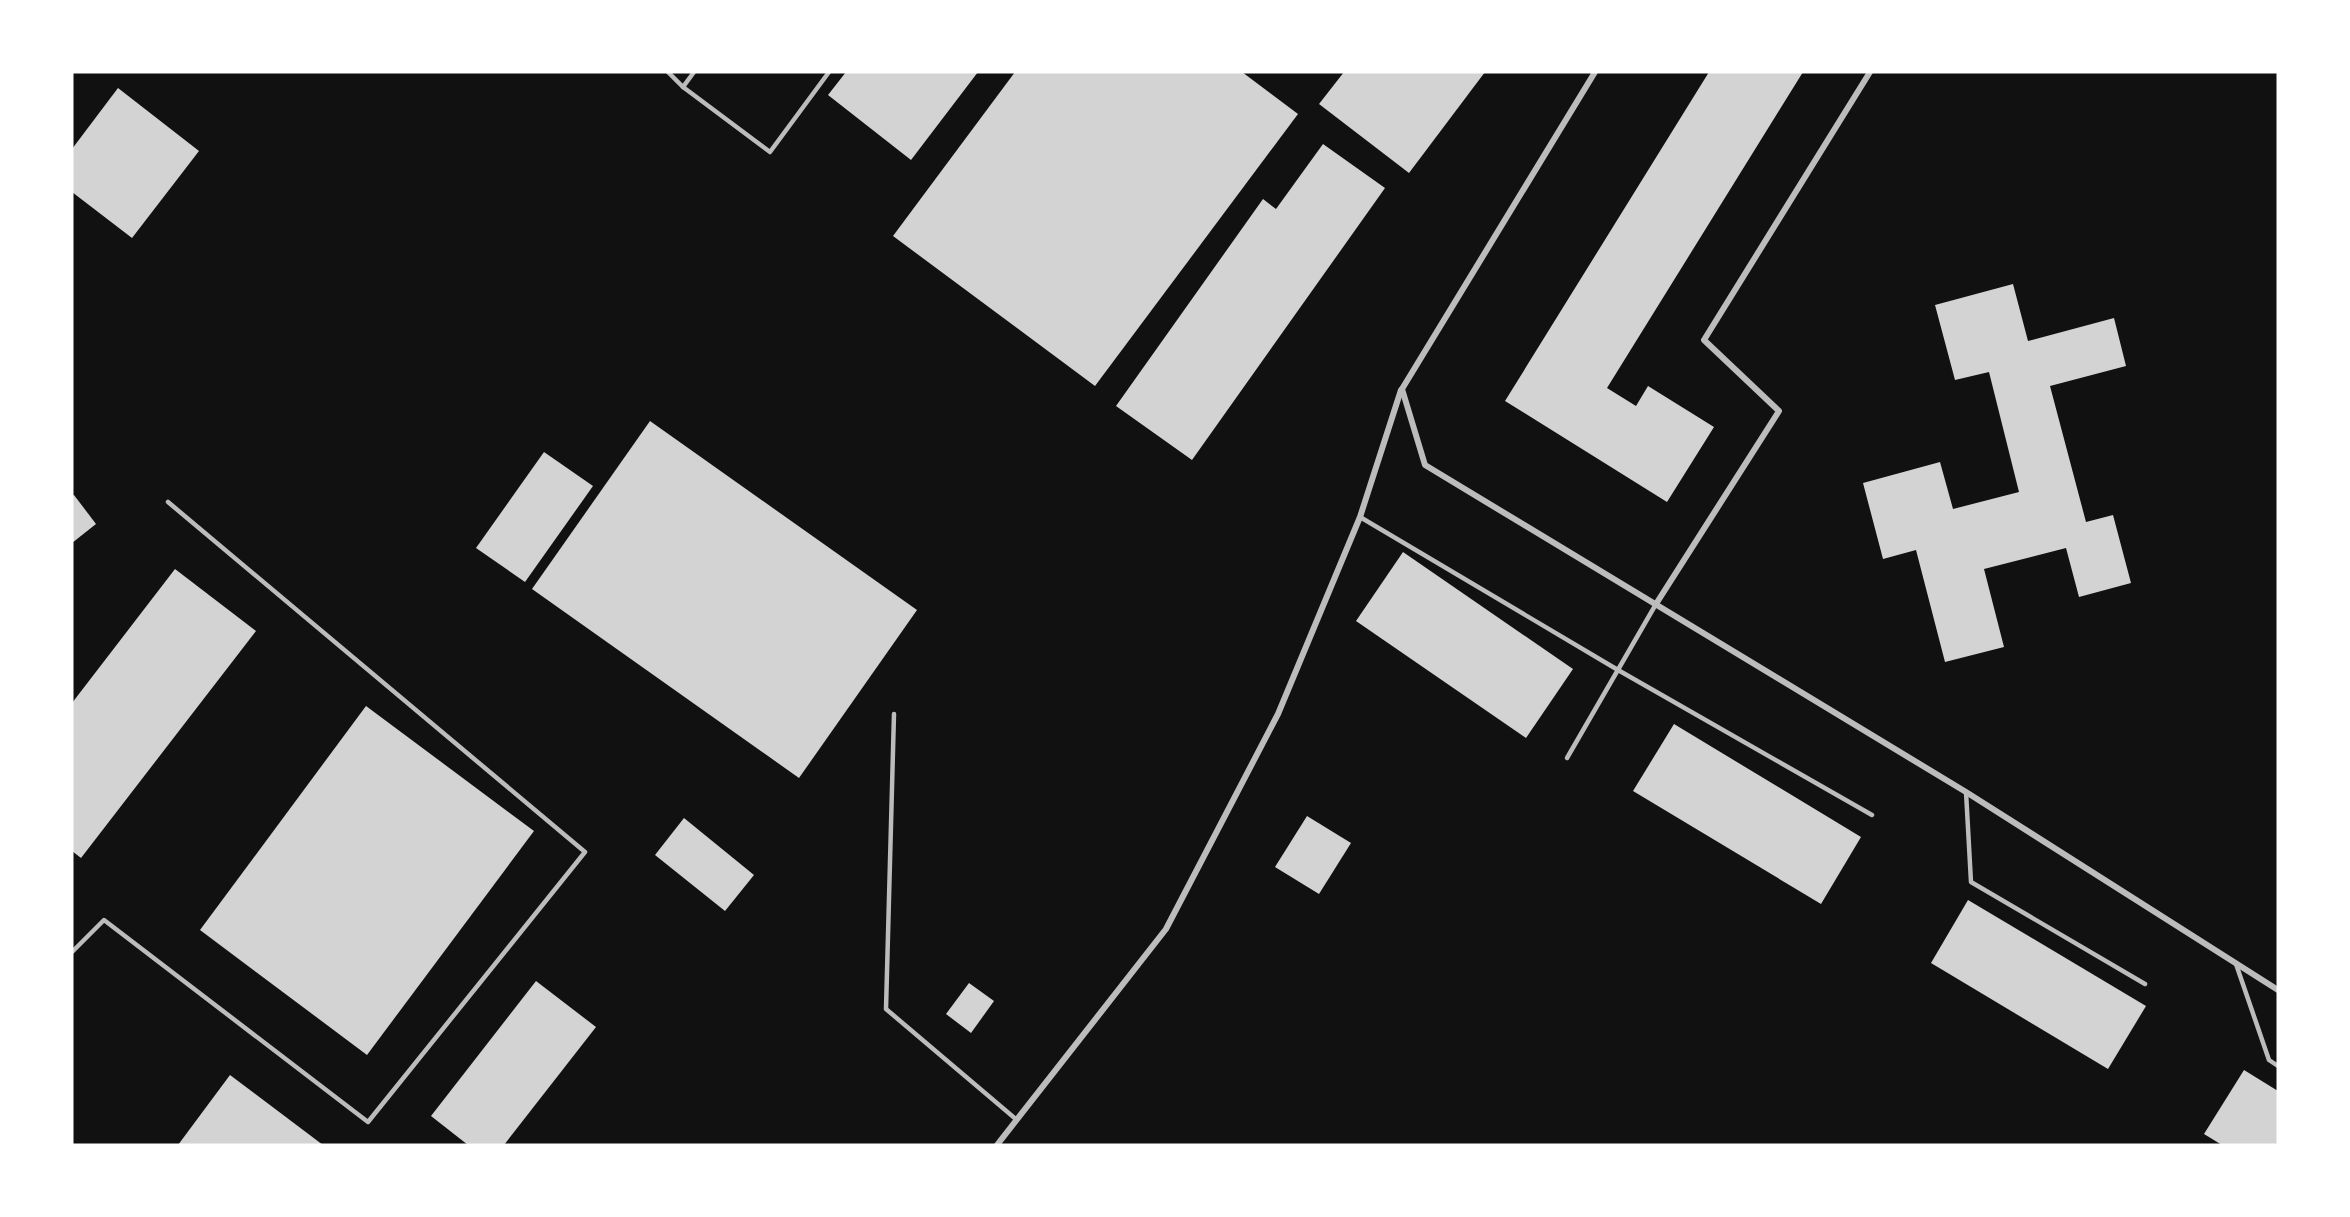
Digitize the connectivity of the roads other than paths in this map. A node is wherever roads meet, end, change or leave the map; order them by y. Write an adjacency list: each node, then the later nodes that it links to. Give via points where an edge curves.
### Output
1 (668, 72): 6 (lane)
2 (694, 72): 6 (lane)
3 (829, 72): 6 (lane, via 770,152)
4 (1596, 72): 7 (street)
5 (1870, 72): 10 (street, via 1704,340 1779,411)
6 (683, 87)
7 (1402, 389): 9 (street); 10 (street, via 1425,465)
8 (168, 502): 16 (lane, via 585,852 368,1122 104,920)
9 (1360, 517): 11 (lane); 21 (street, via 1278,714 1166,929)
10 (1656, 604): 11 (lane); 14 (street)
11 (1618, 670): 13 (lane); 15 (lane)
12 (894, 714): 21 (lane, via 886,1009)
13 (1567, 758)
14 (1966, 792): 17 (street); 18 (lane, via 1971,882)
15 (1872, 815)
16 (72, 952)
17 (2236, 964): 19 (street); 20 (lane, via 2269,1060)
18 (2145, 984)
19 (2278, 990)
20 (2278, 1066)
21 (1017, 1120): 22 (street)
22 (997, 1145)

